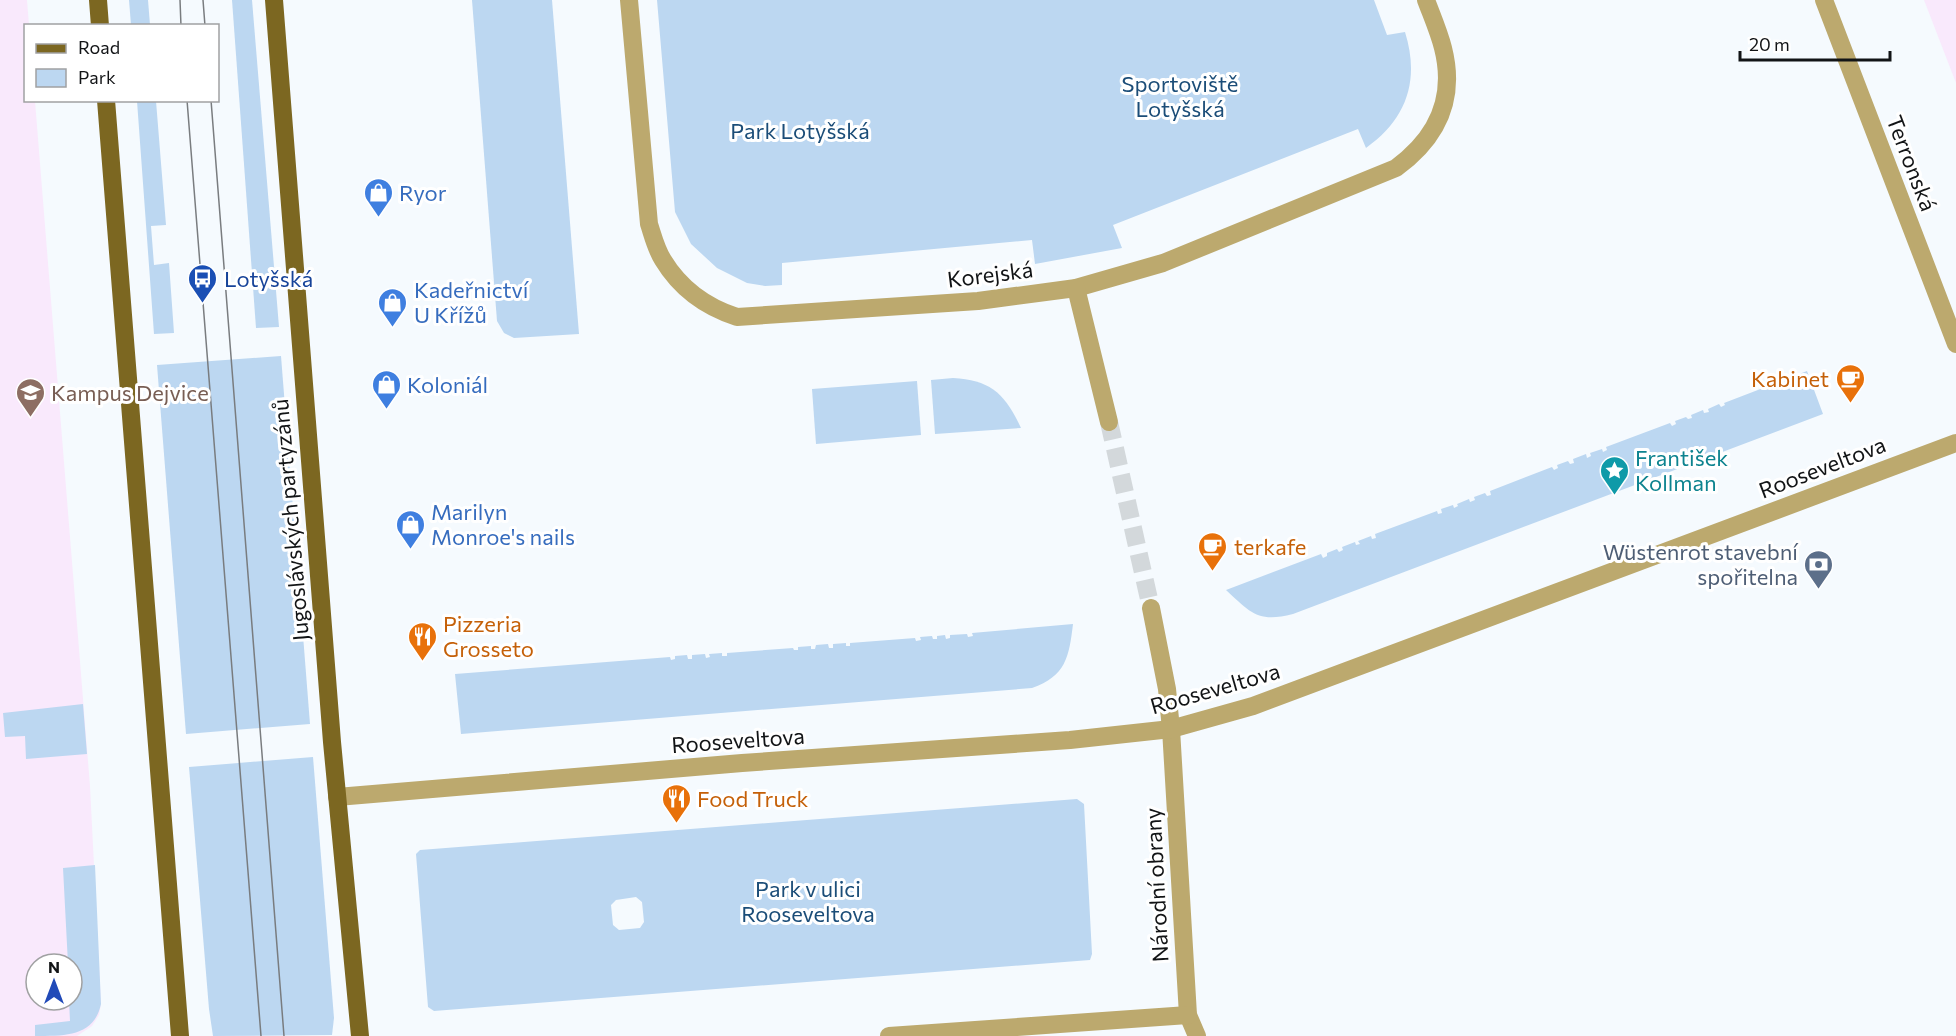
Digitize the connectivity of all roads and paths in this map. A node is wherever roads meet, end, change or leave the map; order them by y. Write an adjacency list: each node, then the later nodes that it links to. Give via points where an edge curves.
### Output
1 (98, 0): 6 (main road)
2 (274, 0): 14 (main road, Jugoslávských partyzánů)
3 (629, 0): 8 (street, Korejská, via 649,224 662,259 687,291 737,317 978,301)
4 (1426, 0): 8 (street, Korejská, via 1443,47 1446,95 1440,118 1414,155 1396,168 1162,263)
5 (1824, 0): 9 (street, Terronská)
6 (100, 24)
7 (106, 102): 16 (main road)
8 (1076, 288): 10 (street)
9 (1956, 344)
10 (1109, 422)
11 (1956, 443): 13 (street, Rooseveltova, via 1253,706)
12 (1151, 608): 13 (street, Národní obrany)
13 (1171, 729): 14 (street, Rooseveltova); 15 (street, Národní obrany)
14 (337, 797): 17 (main road, Jugoslávských partyzánů)
15 (1188, 1015): 18 (street); 19 (street, Národní obrany)
16 (180, 1036)
17 (360, 1036)
18 (889, 1036)
19 (1197, 1036)

